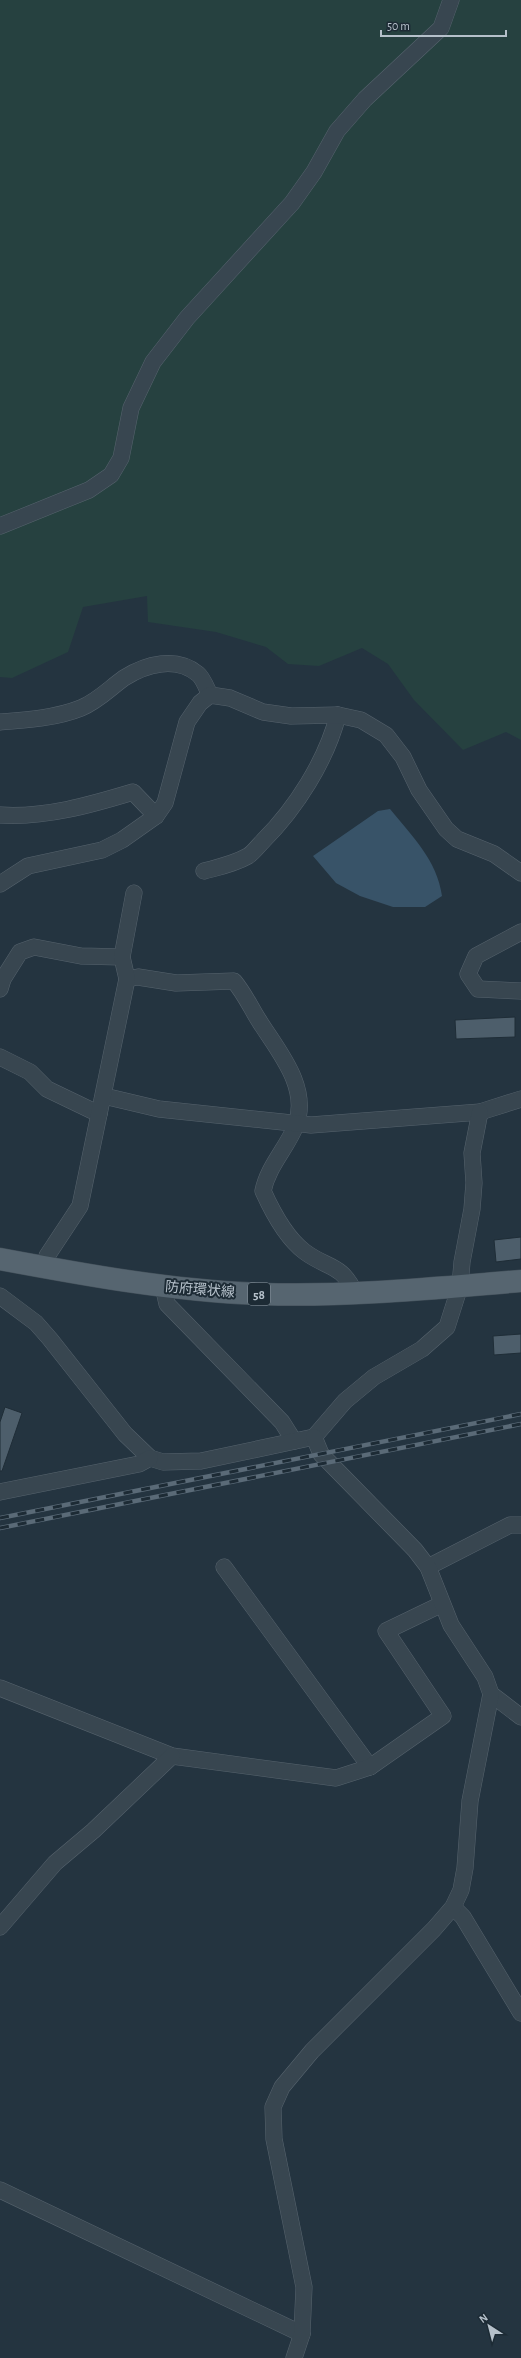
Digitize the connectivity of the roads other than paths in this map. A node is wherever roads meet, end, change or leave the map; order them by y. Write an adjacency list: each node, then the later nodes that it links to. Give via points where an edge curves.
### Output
1 (450, 0): 2 (street, via 441,28 365,99 337,131 314,172 292,203 188,318 153,362 131,408 121,458 111,475 88,490)
2 (0, 526)
3 (210, 695): 4 (street, via 230,698 263,712 291,716); 5 (street, via 199,675 181,663 163,663 125,678 81,708 54,715); 7 (street, via 200,703 187,722 165,803)
4 (338, 715): 8 (street, via 322,756 295,806 281,823 249,855 233,864); 9 (street, via 361,720 386,736 403,757 419,790 446,829 457,838 494,854)
5 (0, 722)
6 (0, 815): 7 (street, via 23,817 94,804 133,792)
7 (156, 816): 10 (street, via 122,840 102,850 28,866)
8 (204, 871)
9 (521, 873)
10 (0, 884)
11 (134, 892): 13 (street)
12 (521, 932): 16 (street, via 476,956 468,974 478,989)
13 (122, 957): 14 (street); 15 (street, via 81,956 34,947 20,952 3,979)
14 (127, 979): 18 (street); 22 (street, via 176,983 234,980 245,994 294,1078 300,1111)
15 (0, 989)
16 (521, 991)
17 (0, 1057): 21 (street, via 30,1072 47,1090)
18 (104, 1096): 21 (street); 22 (street, via 159,1109)
19 (521, 1099): 20 (street)
20 (480, 1112): 22 (street, via 319,1125); 27 (street, via 472,1153 472,1209)
21 (99, 1114): 24 (street, via 80,1206 47,1256)
22 (296, 1124): 28 (street, via 266,1179 263,1191 292,1239 305,1252 340,1270 350,1282)
23 (0, 1259): 24 (main road, 防府環状線 / 58)
24 (44, 1267): 26 (main road, 防府環状線 / 58)
25 (521, 1281): 27 (main road, 防府環状線 / 58)
26 (163, 1286): 28 (main road, 防府環状線 / 58, via 261,1294); 31 (street, via 167,1304 282,1422)
27 (460, 1286): 28 (main road, 防府環状線 / 58); 30 (street, via 447,1327 422,1349 368,1381 345,1401)
28 (355, 1294)
29 (0, 1296): 32 (street, via 36,1323 125,1434)
30 (314, 1437): 31 (street); 36 (street, via 321,1454 415,1550)
31 (294, 1441): 32 (street, via 201,1461 164,1462)
32 (150, 1458): 33 (street, via 139,1464)
33 (0, 1492)
34 (521, 1525): 36 (street, via 510,1525)
35 (224, 1567): 42 (street)
36 (428, 1567): 37 (street)
37 (442, 1604): 39 (street, via 451,1625 485,1677); 42 (street, via 386,1631 443,1716)
38 (0, 1688): 41 (street)
39 (491, 1694): 40 (street); 43 (street, via 470,1802 465,1868 461,1890)
40 (521, 1717)
41 (172, 1756): 42 (street, via 336,1778); 44 (street, via 56,1864)
42 (370, 1767)
43 (453, 1907): 45 (street, via 463,1916); 47 (street, via 312,2051 282,2087 273,2107 274,2139 304,2287)
44 (0, 1927)
45 (521, 2013)
46 (0, 2190): 47 (street)
47 (302, 2334): 48 (street)
48 (294, 2358)

